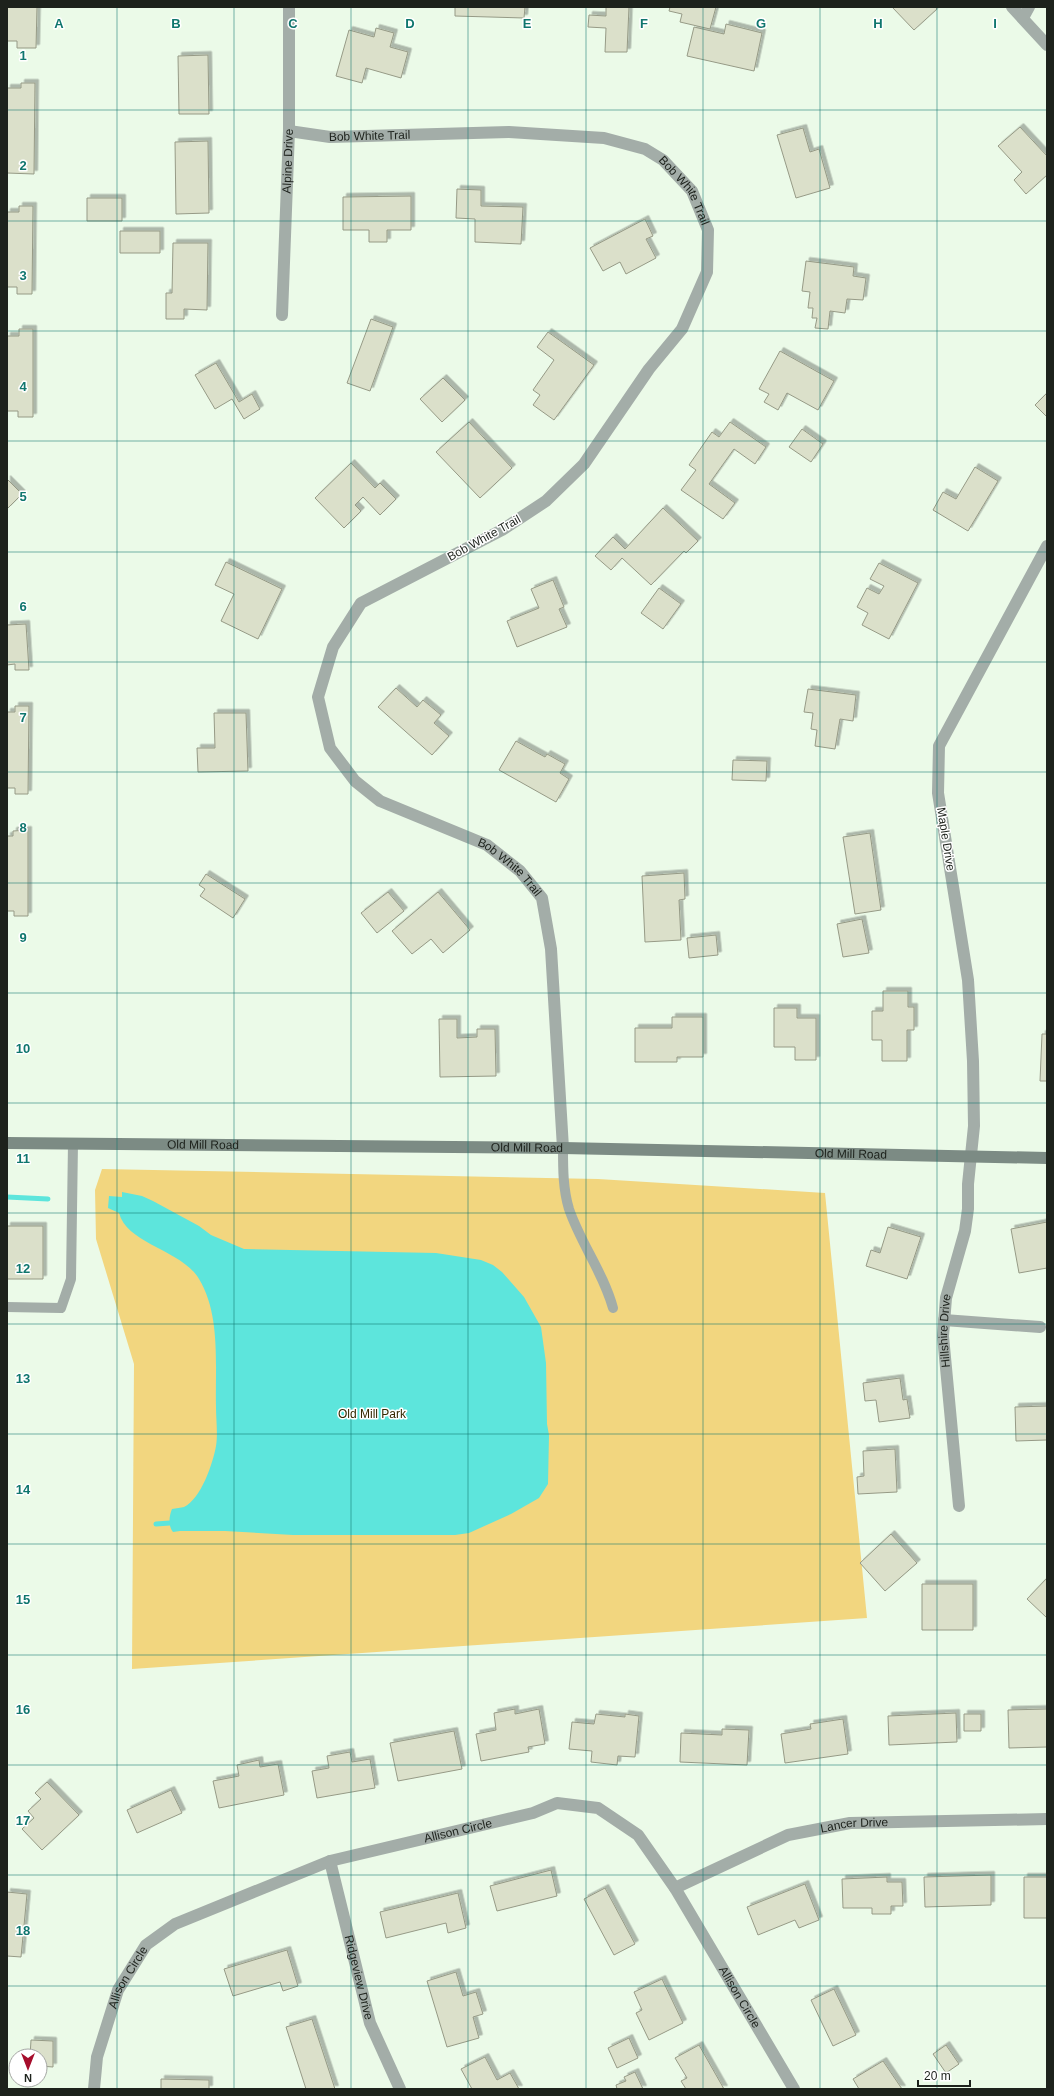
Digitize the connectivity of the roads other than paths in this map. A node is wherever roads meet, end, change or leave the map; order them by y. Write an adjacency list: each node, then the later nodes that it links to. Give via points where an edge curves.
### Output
1 (289, 7): 6 (street, Alpine Drive)
2 (1012, 7): 4 (street)
3 (1029, 7): 4 (street)
4 (1023, 18): 5 (street)
5 (1047, 45)
6 (289, 131): 7 (street, Alpine Drive); 11 (street, Bob White Trail, via 330,137 509,132 604,138 645,149 663,160 692,191 708,230 707,272 682,329 649,369 584,464 546,501 502,530 361,603 334,647 318,697 330,748 355,781 380,801 487,845 520,872 542,898 551,949)
7 (282, 315)
8 (1047, 546): 12 (street, Maple Drive, via 939,746 938,793 971,1015 974,1126)
9 (7, 1143): 10 (street, Old Mill Road)
10 (73, 1143): 11 (street, Old Mill Road); 14 (lane, via 71,1279 61,1308)
11 (563, 1148): 12 (street, Old Mill Road); 15 (lane, via 563,1184 570,1211 607,1287)
12 (970, 1158): 13 (street, Old Mill Road); 16 (street, Hillshire Drive, via 965,1231 946,1298)
13 (1047, 1158)
14 (7, 1307)
15 (613, 1308)
16 (944, 1320): 17 (street); 18 (street, Hillshire Drive, via 943,1336)
17 (1040, 1327)
18 (959, 1506)
19 (1047, 1819): 21 (street, Lancer Drive, via 850,1823 788,1835)
20 (330, 1861): 21 (street, Allison Circle, via 533,1813 557,1803 598,1808 638,1835); 22 (street, Allison Circle, via 175,1924 146,1945 118,1990 97,2057); 23 (street, Ridgeview Drive, via 370,2023)
21 (675, 1888): 24 (street, Allison Circle)
22 (94, 2089)
23 (400, 2089)
24 (794, 2089)

